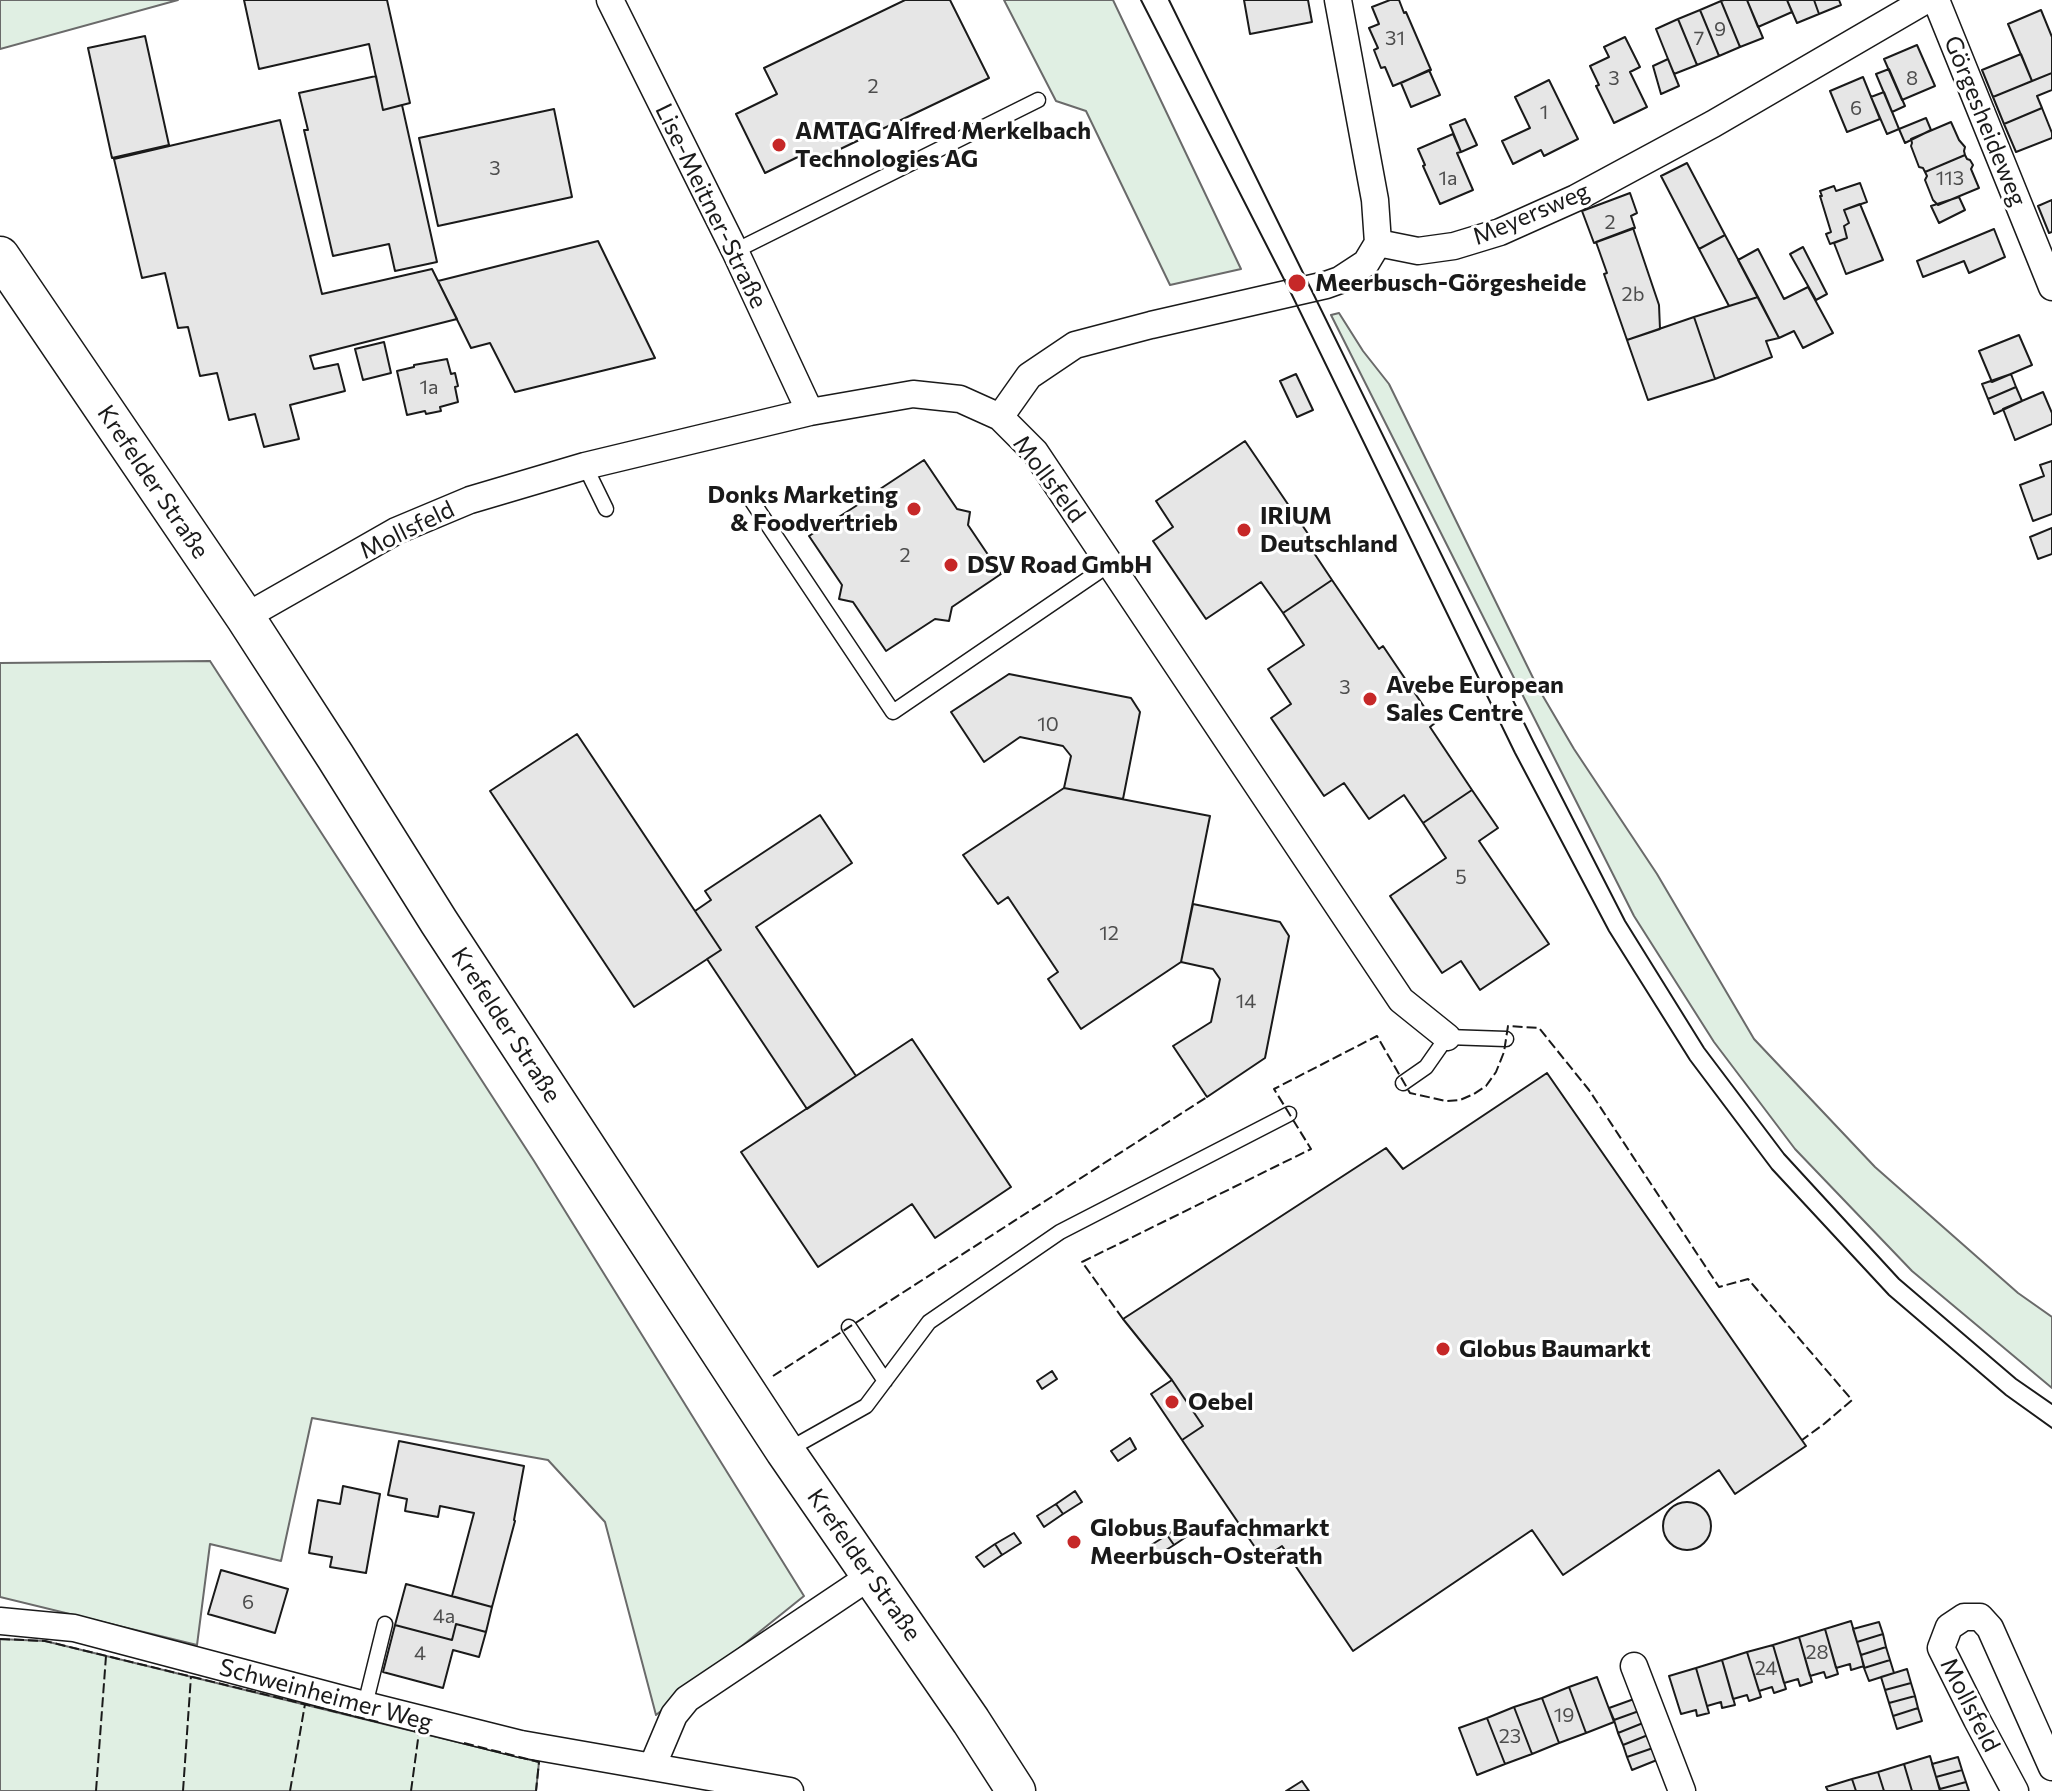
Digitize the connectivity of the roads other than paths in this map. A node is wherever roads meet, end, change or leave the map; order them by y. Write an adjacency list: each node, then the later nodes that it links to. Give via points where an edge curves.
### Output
1 (610, 0): 7 (street, Lise-Meitner-Straße)
2 (1338, 0): 6 (street, via 1375,200)
3 (1926, 0): 6 (street, Meyersweg, via 1713,124 1576,198 1500,232 1418,251)
4 (1936, 0): 9 (street, Görgesheideweg)
5 (1038, 100): 7 (lane)
6 (1378, 243): 11 (street, via 1366,263 1326,285 1132,338 1075,345 1062,362 1029,376)
7 (735, 251): 10 (street, Lise-Meitner-Straße)
8 (0, 256): 16 (main road, Krefelder Straße)
9 (2052, 287)
10 (810, 412): 11 (street, Mollsfeld, via 913,394 960,399); 12 (street, Mollsfeld)
11 (1000, 417): 15 (street, Mollsfeld, via 1035,452)
12 (585, 466): 14 (lane); 16 (street, Mollsfeld, via 470,500 396,531)
13 (752, 501): 15 (lane, via 893,712)
14 (606, 509)
15 (1110, 564): 17 (street, Mollsfeld, via 1401,1000)
16 (245, 617): 23 (main road, Krefelder Straße)
17 (1447, 1037): 18 (lane); 19 (lane, via 1426,1067)
18 (1506, 1039)
19 (1403, 1083)
20 (1289, 1114): 22 (lane, via 1060,1232 929,1322)
21 (849, 1327): 22 (lane)
22 (885, 1381): 23 (lane, via 866,1406)
23 (785, 1451): 24 (main road, Krefelder Straße)
24 (872, 1575): 29 (street, via 687,1699 674,1715); 32 (main road, Krefelder Straße)
25 (0, 1621): 28 (street, Schweinheimer Weg, via 74,1628)
26 (385, 1624): 28 (lane)
27 (1634, 1666): 33 (street)
28 (365, 1705): 29 (street, Schweinheimer Weg, via 521,1744)
29 (652, 1767): 31 (street, Schweinheimer Weg)
30 (2052, 1767): 34 (street, Mollsfeld, via 1990,1628 1980,1617 1964,1617 1949,1627 1941,1648)
31 (790, 1791)
32 (1016, 1791)
33 (1682, 1791)
34 (2015, 1791)

